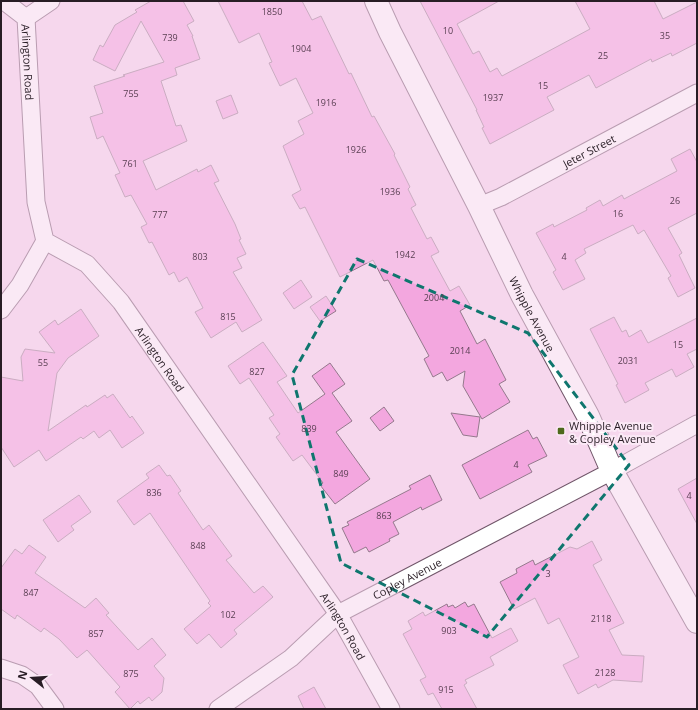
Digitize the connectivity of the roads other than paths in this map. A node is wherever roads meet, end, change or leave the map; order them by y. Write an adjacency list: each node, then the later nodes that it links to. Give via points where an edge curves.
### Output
1 (4, 1): 4 (street, Arlington Road)
2 (51, 1): 4 (street)
3 (376, 1): 6 (main road, Whipple Avenue)
4 (26, 18): 7 (street, Arlington Road, via 36,202)
5 (697, 93): 6 (street, Jeter Street, via 501,197)
6 (479, 206): 10 (main road, Whipple Avenue, via 522,295 588,416)
7 (45, 241): 8 (street, via 20,285); 11 (street, Arlington Road, via 87,264 121,302)
8 (1, 310)
9 (697, 424): 10 (street, Copley Avenue)
10 (612, 470): 11 (street, Copley Avenue); 12 (main road, Whipple Avenue)
11 (338, 614): 15 (street, Copley Avenue, via 292,658); 16 (street, Arlington Road)
12 (697, 622)
13 (1, 668): 14 (street, via 22,675 38,686)
14 (55, 709)
15 (218, 709)
16 (391, 709)

